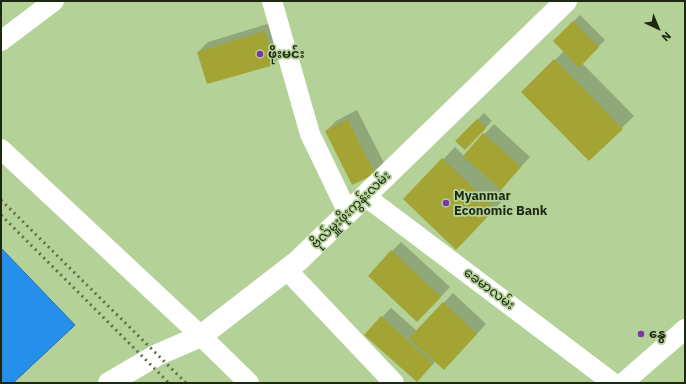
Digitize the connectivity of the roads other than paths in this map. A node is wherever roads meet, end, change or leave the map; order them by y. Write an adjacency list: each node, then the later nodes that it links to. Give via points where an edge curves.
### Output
1 (54, 1): 4 (street)
2 (272, 1): 7 (street, via 310,134)
3 (566, 1): 6 (street, ဗိုလ်မှူးဖိုးကွန်းလမ်း)
4 (1, 41)
5 (1, 150): 10 (street)
6 (365, 196): 7 (street, ဗိုလ်မှူးဖိုးကွန်းလမ်း); 14 (street, ခေမာလမ်း)
7 (348, 213): 8 (street, ဗိုလ်မှူးဖိုးကွန်းလမ်း)
8 (287, 270): 10 (street, ဗိုလ်မှူးဖိုးကွန်းလမ်း); 13 (street)
9 (685, 329): 15 (street)
10 (201, 336): 11 (street, ဗိုလ်မှူးဖိုးကွန်းလမ်း, via 157,355); 12 (street)
11 (109, 383)
12 (249, 383)
13 (394, 383)
14 (614, 383)
15 (623, 383)

